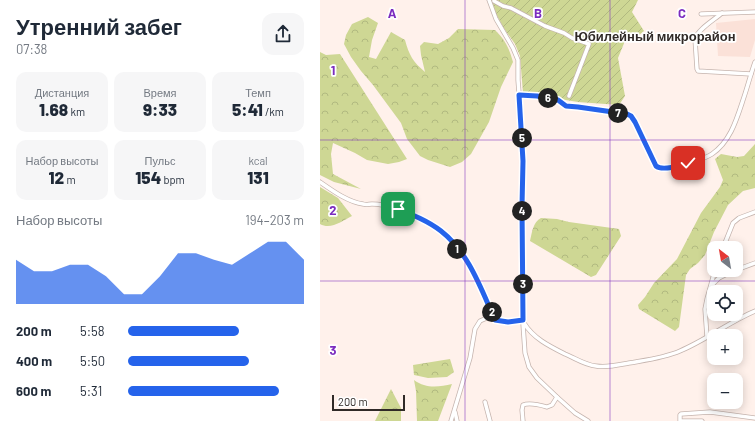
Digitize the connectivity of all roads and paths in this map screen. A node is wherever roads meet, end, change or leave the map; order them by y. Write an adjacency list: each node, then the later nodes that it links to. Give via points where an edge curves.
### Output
1 (489, 0): 8 (street, via 518,60)
2 (494, 0): 9 (street, via 545,26 589,44)
3 (755, 12): 4 (street)
4 (722, 13): 5 (street); 7 (street, via 696,35 697,69)
5 (701, 14)
6 (755, 62): 7 (street)
7 (751, 74): 8 (street, via 734,126 720,146 708,156 663,168 656,166 631,116 566,106 558,100 537,96)
8 (519, 95): 20 (street, via 523,153)
9 (569, 96)
10 (320, 182): 19 (street, via 355,202 398,209 441,231 471,268)
11 (755, 212): 12 (street, via 733,222)
12 (725, 241)
13 (755, 263): 14 (street)
14 (743, 267)
15 (721, 277): 16 (street)
16 (712, 285)
17 (707, 296): 22 (street)
18 (755, 311): 21 (street)
19 (495, 320): 20 (street); 25 (street, via 489,317 480,321 475,329 470,358)
20 (523, 321): 22 (street, via 533,335 550,347 583,362 603,367 681,351); 23 (street, via 524,349 529,367)
21 (720, 329)
22 (707, 337)
23 (557, 398): 30 (street, via 547,408 540,404 522,405); 31 (street)
24 (485, 402): 29 (street)
25 (455, 411): 27 (street); 28 (street)
26 (755, 418): 32 (street, via 703,413 682,414)
27 (451, 421)
28 (457, 421)
29 (490, 421)
30 (523, 421)
31 (588, 421)
32 (681, 421): 33 (street)
33 (702, 421)

